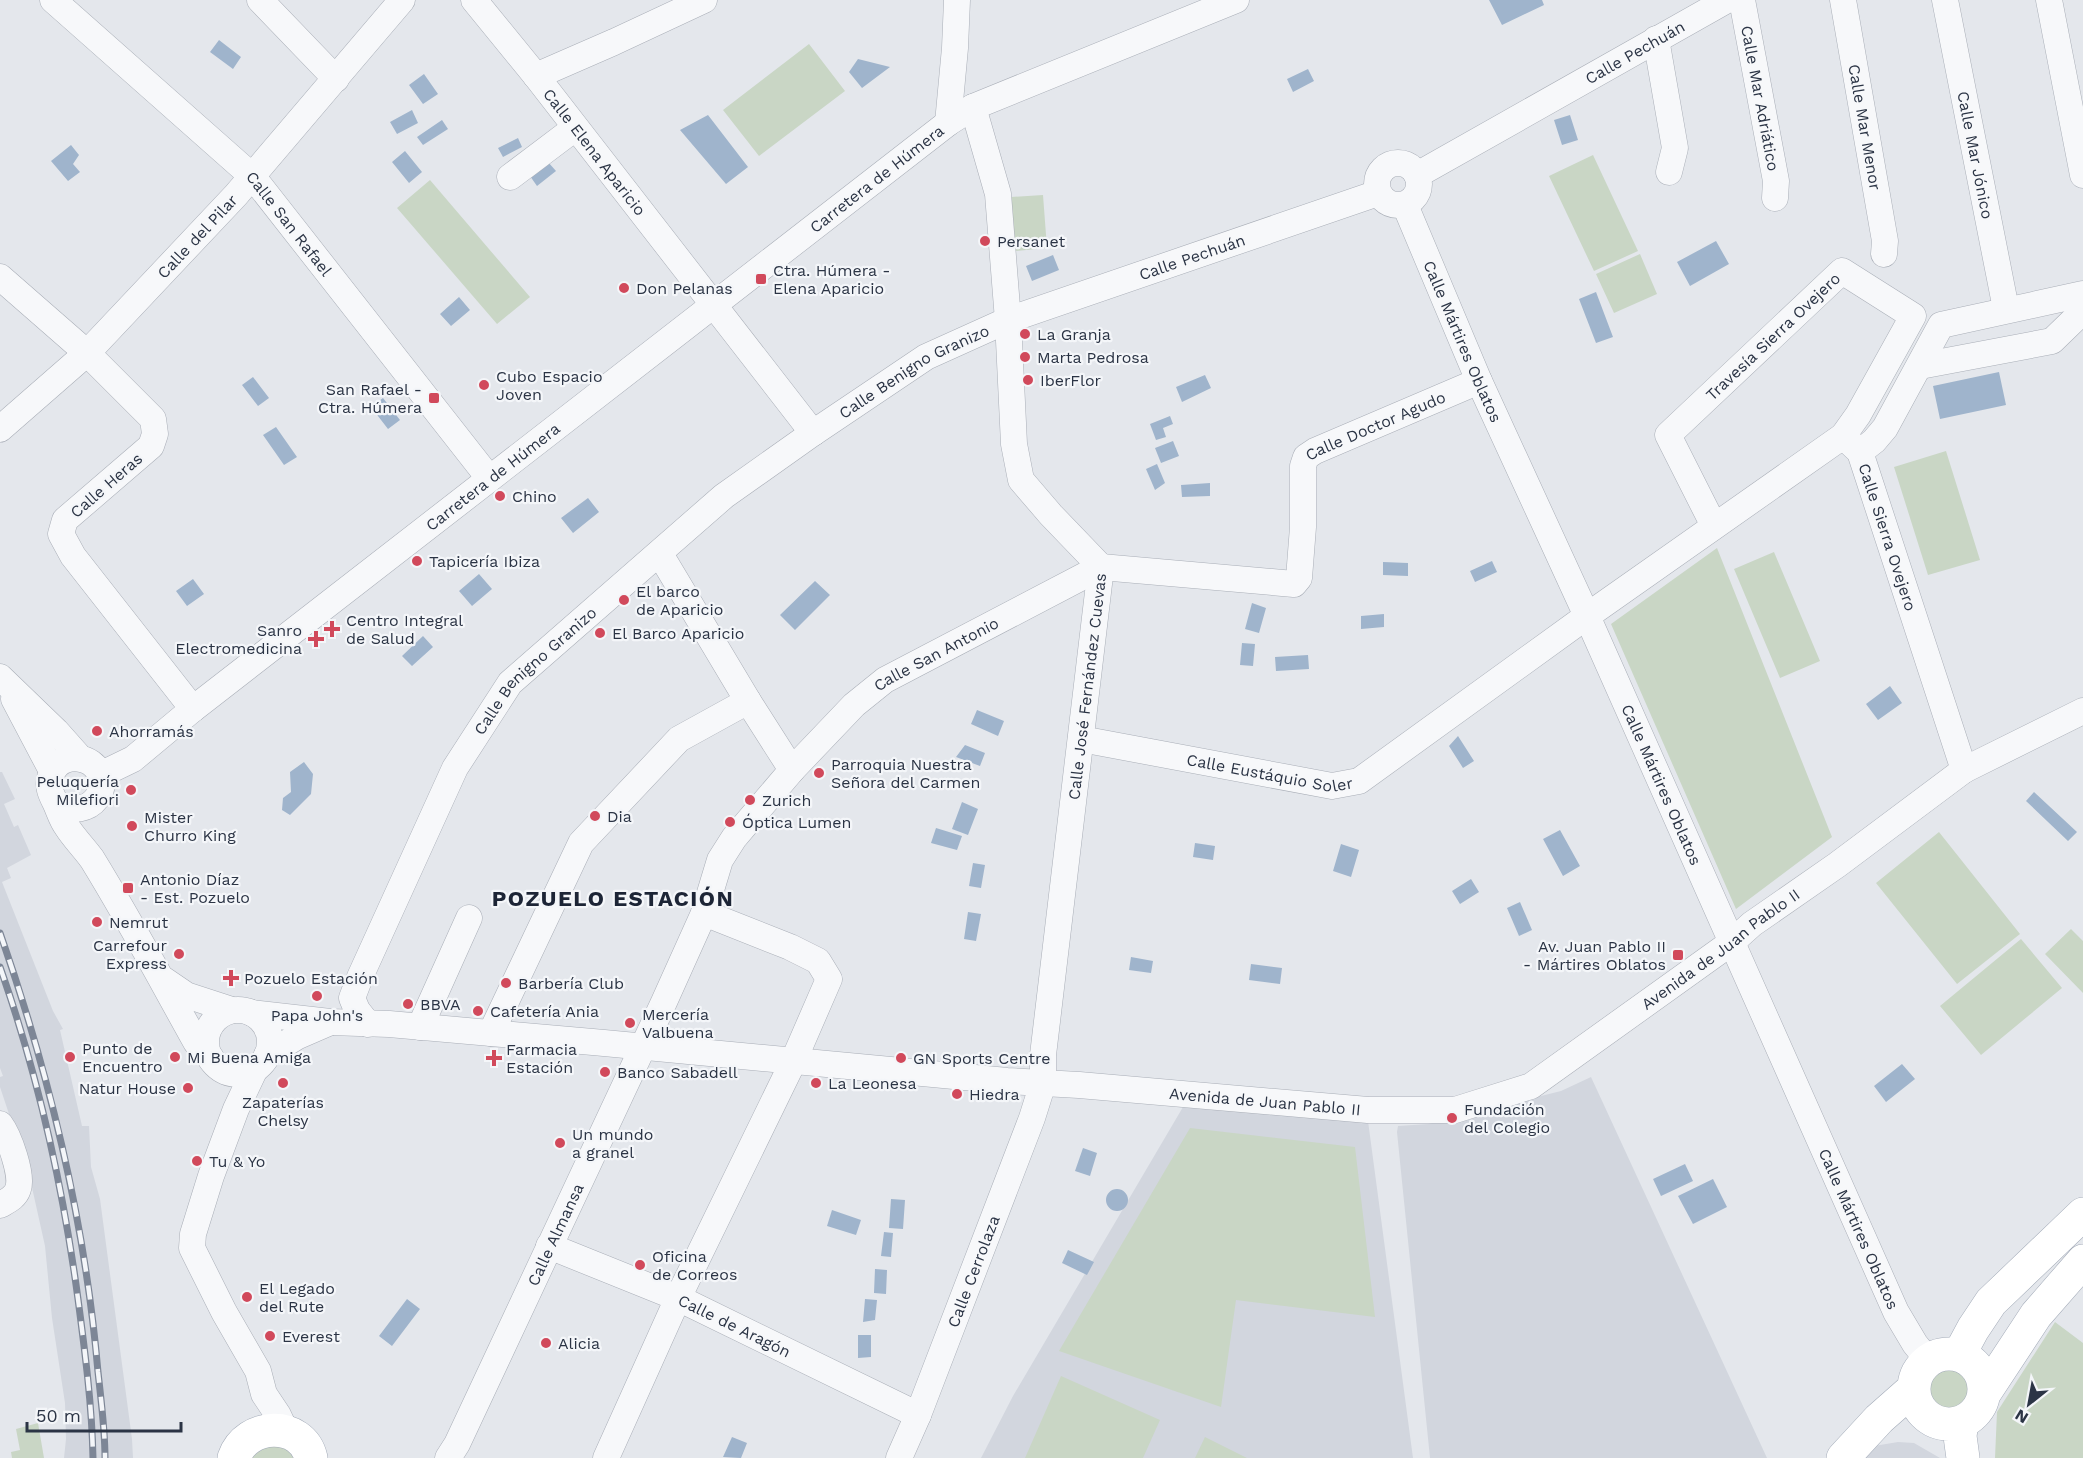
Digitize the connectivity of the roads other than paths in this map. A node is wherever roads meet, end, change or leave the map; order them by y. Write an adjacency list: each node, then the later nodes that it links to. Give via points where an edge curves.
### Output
1 (53, 0): 22 (street, Calle San Rafael)
2 (260, 0): 15 (street)
3 (402, 0): 15 (street, Calle del Pilar)
4 (474, 0): 14 (street, Calle Elena Aparicio)
5 (704, 0): 14 (street)
6 (957, 0): 17 (street)
7 (1236, 0): 16 (street, Carretera de Húmera)
8 (1727, 0): 13 (street, Calle Pechuán)
9 (1742, 0): 25 (street, Calle Mar Adriático, via 1776,181)
10 (1843, 0): 27 (street, Calle Mar Menor, via 1885,241)
11 (1946, 0): 31 (street, Calle Mar Jónico)
12 (2049, 0): 21 (street)
13 (1656, 39): 19 (street, via 1675,148); 20 (street, Calle Pechuán)
14 (536, 76): 18 (street, Calle Elena Aparicio)
15 (336, 79): 22 (street, Calle del Pilar)
16 (972, 107): 17 (street, Carretera de Húmera); 33 (street, Calle José Fernández Cuevas, via 998,194)
17 (948, 123): 30 (street, Carretera de Húmera)
18 (575, 128): 23 (street); 30 (street, Calle Elena Aparicio)
19 (1669, 172)
20 (1417, 175): 24 (street, via 1403,164 1385,167 1376,184); 26 (street, via 1416,196)
21 (2083, 175)
22 (253, 177): 34 (street, Calle del Pilar); 40 (street, Calle San Rafael)
23 (510, 177)
24 (1378, 193): 26 (street, via 1389,204); 33 (street, Calle Pechuán)
25 (1775, 198)
26 (1405, 204): 36 (street, Calle Mártires Oblatos)
27 (1884, 254)
28 (0, 277): 34 (street)
29 (2083, 294): 31 (street)
30 (713, 305): 38 (street, Calle Elena Aparicio); 40 (street, Carretera de Húmera)
31 (2006, 309): 35 (street, via 1941,325)
32 (2083, 311): 35 (street, via 2052,341)
33 (1008, 320): 38 (street, Calle Benigno Granizo, via 926,357); 43 (street, Calle José Fernández Cuevas, via 1014,444 1021,480)
34 (87, 353): 37 (street, Calle del Pilar); 47 (street, Calle Heras, via 153,419 155,434 151,446 66,520 61,534 73,556)
35 (1920, 366): 39 (street, via 1874,441)
36 (1479, 381): 43 (street, Calle Doctor Agudo, via 1306,457 1304,527 1299,578 1294,584); 44 (street, Calle Mártires Oblatos)
37 (0, 429)
38 (813, 433): 42 (street, Calle Benigno Granizo, via 724,496)
39 (1852, 444): 41 (street); 41 (street, Travesía Sierra Ovejero, via 1858,415 1913,316 1842,271 1668,435); 52 (street, Calle Sierra Ovejero)
40 (489, 478): 47 (street, Carretera de Húmera)
41 (1714, 526): 44 (street)
42 (660, 554): 46 (street); 62 (street, Calle Benigno Granizo, via 510,683 455,768)
43 (1101, 567): 49 (street, Calle José Fernández Cuevas); 51 (street, Calle San Antonio, via 885,680 854,705)
44 (1587, 616): 49 (street, Calle Eustáquio Soler, via 1359,781 1332,786); 60 (street, Calle Mártires Oblatos)
45 (1, 678): 50 (street); 53 (street)
46 (747, 701): 51 (street); 67 (street, via 679,739 581,843)
47 (193, 709): 54 (street, Carretera de Húmera, via 132,759)
48 (2083, 711): 52 (street, Avenida de Juan Pablo II)
49 (1081, 739): 72 (street, Calle José Fernández Cuevas, via 1043,1054)
50 (80, 758): 53 (street, via 64,760); 54 (street, via 92,764)
51 (792, 770): 58 (street, Calle San Antonio, via 720,860)
52 (1964, 770): 60 (street, Avenida de Juan Pablo II)
53 (52, 771): 55 (street, via 48,784)
54 (100, 775): 56 (street, via 97,799)
55 (55, 802): 56 (street, via 74,810); 57 (street, via 65,825)
56 (87, 807): 57 (street, via 85,837)
57 (90, 858): 61 (street)
58 (704, 913): 68 (street, Calle Almansa); 71 (street, via 818,961 829,979)
59 (469, 918): 66 (street)
60 (1732, 942): 72 (street, Avenida de Juan Pablo II, via 1531,1086 1455,1110 1368,1110); 80 (street, Calle Mártires Oblatos, via 1896,1312 1915,1344)
61 (159, 976): 63 (street, Avenida de Juan Pablo II, via 186,995); 69 (street, via 196,1042)
62 (352, 998): 64 (street, Calle Benigno Granizo, via 343,1014); 65 (street)
63 (242, 1012): 64 (street, Avenida de Juan Pablo II); 69 (street, via 214,1020 207,1038); 70 (street, via 266,1026 270,1036)
64 (330, 1022): 65 (street, Avenida de Juan Pablo II); 70 (street, Avenida de Juan Pablo II, via 298,1036)
65 (368, 1024): 66 (street, Avenida de Juan Pablo II)
66 (420, 1027): 67 (street, Avenida de Juan Pablo II)
67 (491, 1033): 68 (street, Avenida de Juan Pablo II)
68 (642, 1046): 71 (street, Avenida de Juan Pablo II); 77 (street, Calle Almansa)
69 (213, 1061): 70 (street, via 234,1073 245,1072); 73 (street)
70 (261, 1062): 73 (street)
71 (793, 1062): 72 (street, Avenida de Juan Pablo II); 79 (street)
72 (1043, 1083): 83 (street, Calle Cerrolaza)
73 (236, 1109): 85 (street, via 211,1176 192,1248 258,1371 264,1394 260,1422)
74 (0, 1124): 75 (street, via 10,1142 19,1188 14,1197)
75 (0, 1205)
76 (2083, 1214): 80 (main road, via 1991,1302 1973,1329)
77 (549, 1245): 79 (street, Calle de Aragón); 88 (street, Calle Almansa)
78 (2083, 1261): 82 (main road, via 2036,1315)
79 (678, 1298): 83 (street, Calle de Aragón); 89 (street)
80 (1944, 1358): 81 (main road, via 1920,1368); 82 (main road, via 1971,1361 1984,1382)
81 (1913, 1389): 84 (main road, via 1920,1410 1928,1418 1950,1425); 91 (main road)
82 (1984, 1394): 84 (main road, via 1973,1416)
83 (918, 1415): 90 (street, Calle Cerrolaza)
84 (1962, 1422): 92 (main road)
85 (270, 1433): 86 (main road, via 244,1441); 87 (main road, via 300,1440)
86 (234, 1458)
87 (311, 1458)
88 (448, 1458)
89 (606, 1458)
90 (899, 1458)
91 (1843, 1458)
92 (1963, 1458)

